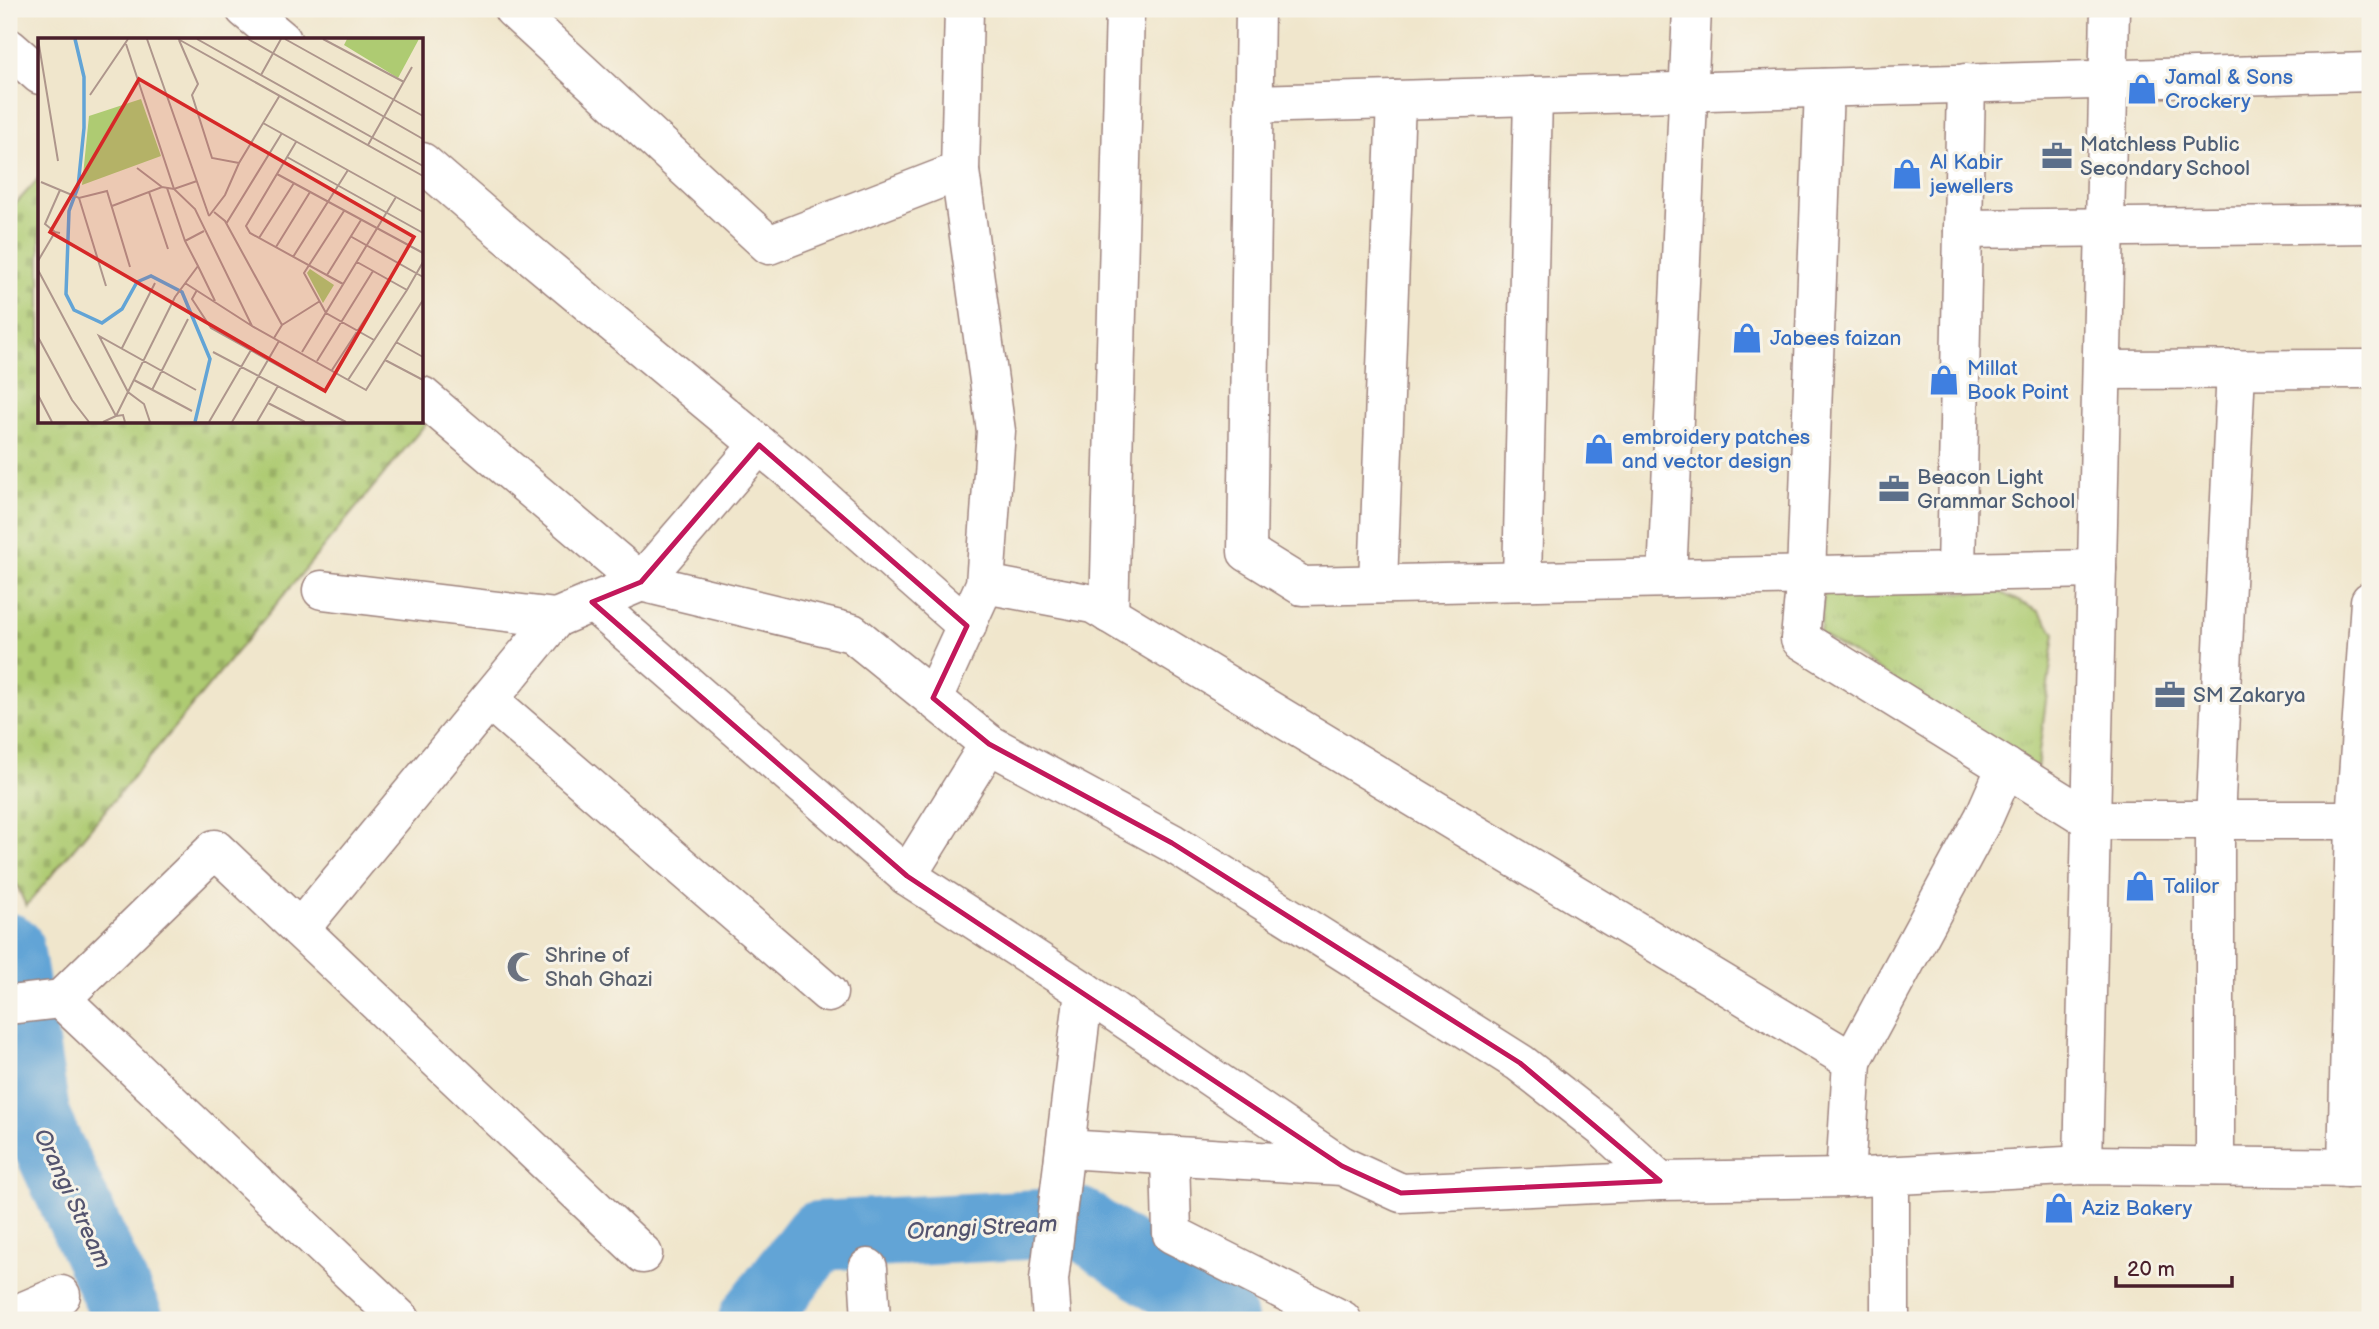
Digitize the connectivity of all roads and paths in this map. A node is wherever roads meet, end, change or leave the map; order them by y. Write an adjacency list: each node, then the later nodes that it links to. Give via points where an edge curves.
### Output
1 (245, 9): 8 (street)
2 (513, 9): 20 (street, via 769,246)
3 (964, 9): 20 (street)
4 (1125, 9): 40 (street)
5 (1255, 9): 18 (street)
6 (1692, 9): 15 (street)
7 (2110, 9): 12 (street)
8 (280, 38)
9 (9, 48): 11 (street)
10 (2370, 72): 12 (street)
11 (38, 73)
12 (2109, 79): 13 (street); 23 (street)
13 (1966, 83): 14 (street); 22 (street)
14 (1824, 88): 15 (street); 31 (street)
15 (1688, 92): 16 (street); 32 (street)
16 (1533, 96): 17 (street); 33 (street)
17 (1396, 100): 18 (street); 36 (street)
18 (1253, 104): 36 (street, via 1247,552 1302,586)
19 (424, 164): 28 (street)
20 (960, 172): 35 (street, via 996,431)
21 (2370, 224): 23 (street)
22 (1963, 229): 23 (street); 30 (street)
23 (2105, 229): 26 (street)
24 (2236, 369): 25 (street); 26 (street); 48 (street)
25 (2370, 369)
26 (2102, 370): 29 (street)
27 (424, 398): 34 (street)
28 (759, 445): 34 (street); 42 (street)
29 (2097, 569): 30 (street); 47 (street)
30 (1956, 571): 31 (street)
31 (1807, 575): 32 (street); 46 (street, via 1800,639)
32 (1667, 578): 33 (street)
33 (1522, 581): 36 (street)
34 (641, 582): 39 (street); 43 (street, via 852,633)
35 (985, 584): 40 (street, via 1093,604); 42 (street)
36 (1378, 584)
37 (322, 590): 41 (street)
38 (2370, 601): 49 (street)
39 (593, 602): 41 (street); 50 (street)
40 (1110, 614): 56 (street)
41 (556, 618): 44 (street)
42 (967, 626): 43 (street)
43 (933, 698): 45 (street)
44 (489, 700): 51 (street); 53 (street)
45 (989, 744): 50 (street); 65 (street, via 1172,843 1520,1063 1603,1128)
46 (2006, 767): 47 (street); 56 (street, via 1984,817)
47 (2091, 820): 48 (street); 59 (street)
48 (2215, 820): 49 (street); 61 (street)
49 (2363, 820): 62 (street)
50 (907, 876): 52 (street)
51 (300, 929): 54 (street, via 215,849); 66 (street)
52 (1084, 992): 57 (street); 60 (street)
53 (828, 993)
54 (60, 999): 55 (street); 70 (street)
55 (9, 1005)
56 (1852, 1061): 64 (street)
57 (1064, 1151): 58 (street); 72 (street, via 1049,1280)
58 (1170, 1155): 60 (street); 73 (street, via 1172,1234)
59 (2083, 1165): 61 (street); 63 (street)
60 (1342, 1166): 65 (street, via 1401,1193)
61 (2215, 1166): 62 (street)
62 (2358, 1168)
63 (1890, 1176): 64 (street); 74 (street)
64 (1845, 1178): 65 (street)
65 (1660, 1181)
66 (643, 1254)
67 (868, 1268): 71 (street)
68 (61, 1296): 69 (street)
69 (21, 1313)
70 (401, 1320)
71 (871, 1320)
72 (1052, 1320)
73 (1342, 1320)
74 (1890, 1320)

